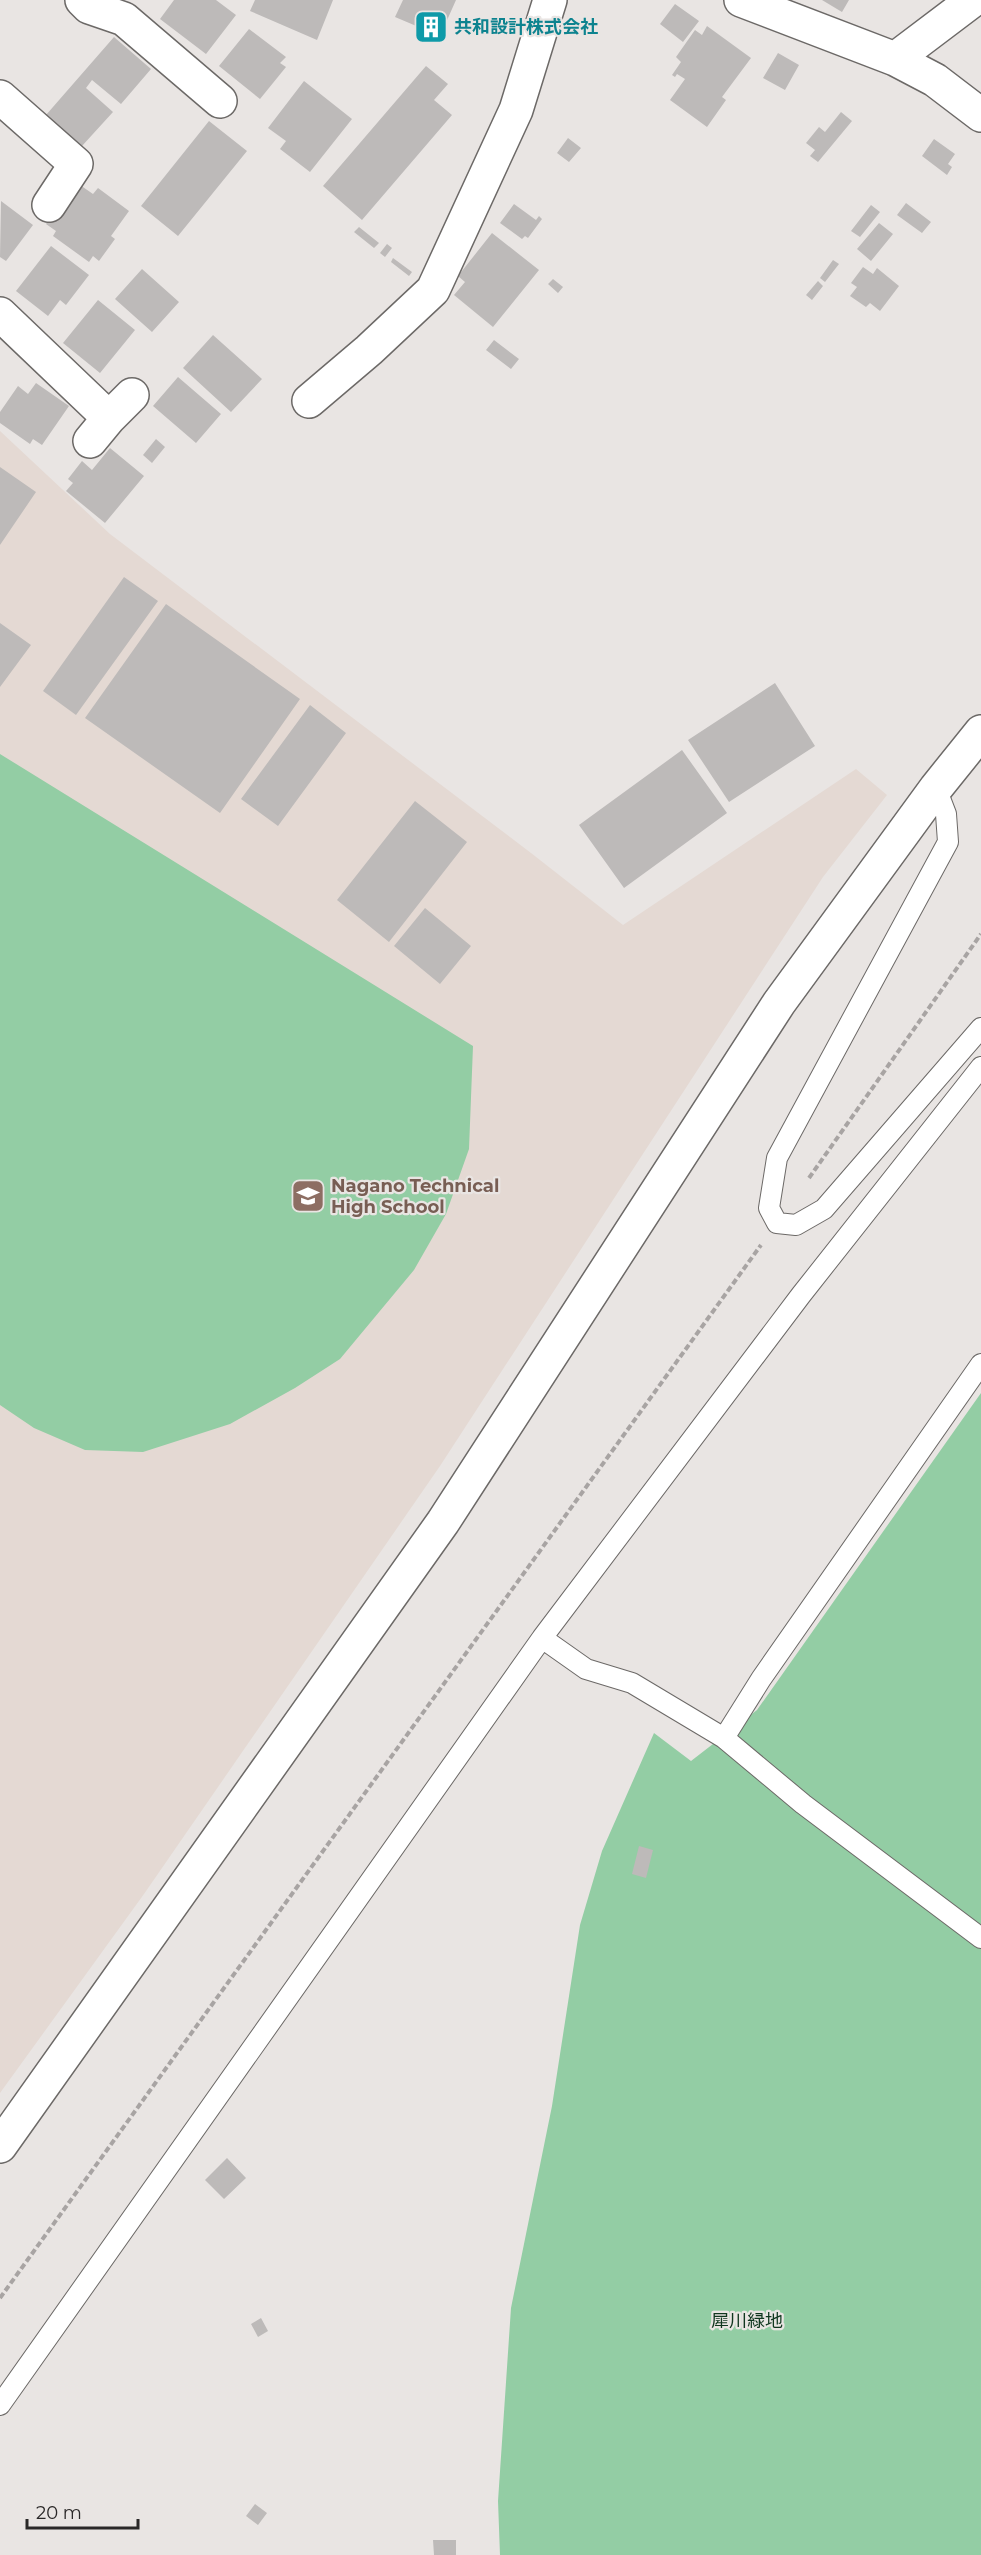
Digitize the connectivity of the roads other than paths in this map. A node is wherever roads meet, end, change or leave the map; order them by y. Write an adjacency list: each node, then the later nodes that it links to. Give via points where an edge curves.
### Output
1 (82, 0): 7 (street, via 89,7 124,19)
2 (550, 0): 12 (street, via 516,110 432,290)
3 (741, 0): 5 (street)
4 (973, 0): 5 (street)
5 (895, 59): 8 (street, via 935,80)
6 (0, 97): 9 (street, via 76,164)
7 (220, 101)
8 (981, 115)
9 (49, 205)
10 (0, 314): 11 (street, via 99,430)
11 (132, 395)
12 (309, 401)
13 (981, 732): 14 (street)
14 (936, 788): 15 (lane, via 946,814 948,842 777,1158 769,1208 777,1223 796,1225 824,1209); 21 (street, via 779,1003 443,1522)
15 (981, 1028)
16 (981, 1067): 18 (lane, via 801,1295)
17 (981, 1364): 19 (lane)
18 (542, 1638): 19 (lane, via 586,1669 632,1683); 22 (lane)
19 (724, 1738): 20 (lane, via 803,1804)
20 (981, 1938)
21 (0, 2146)
22 (0, 2405)

